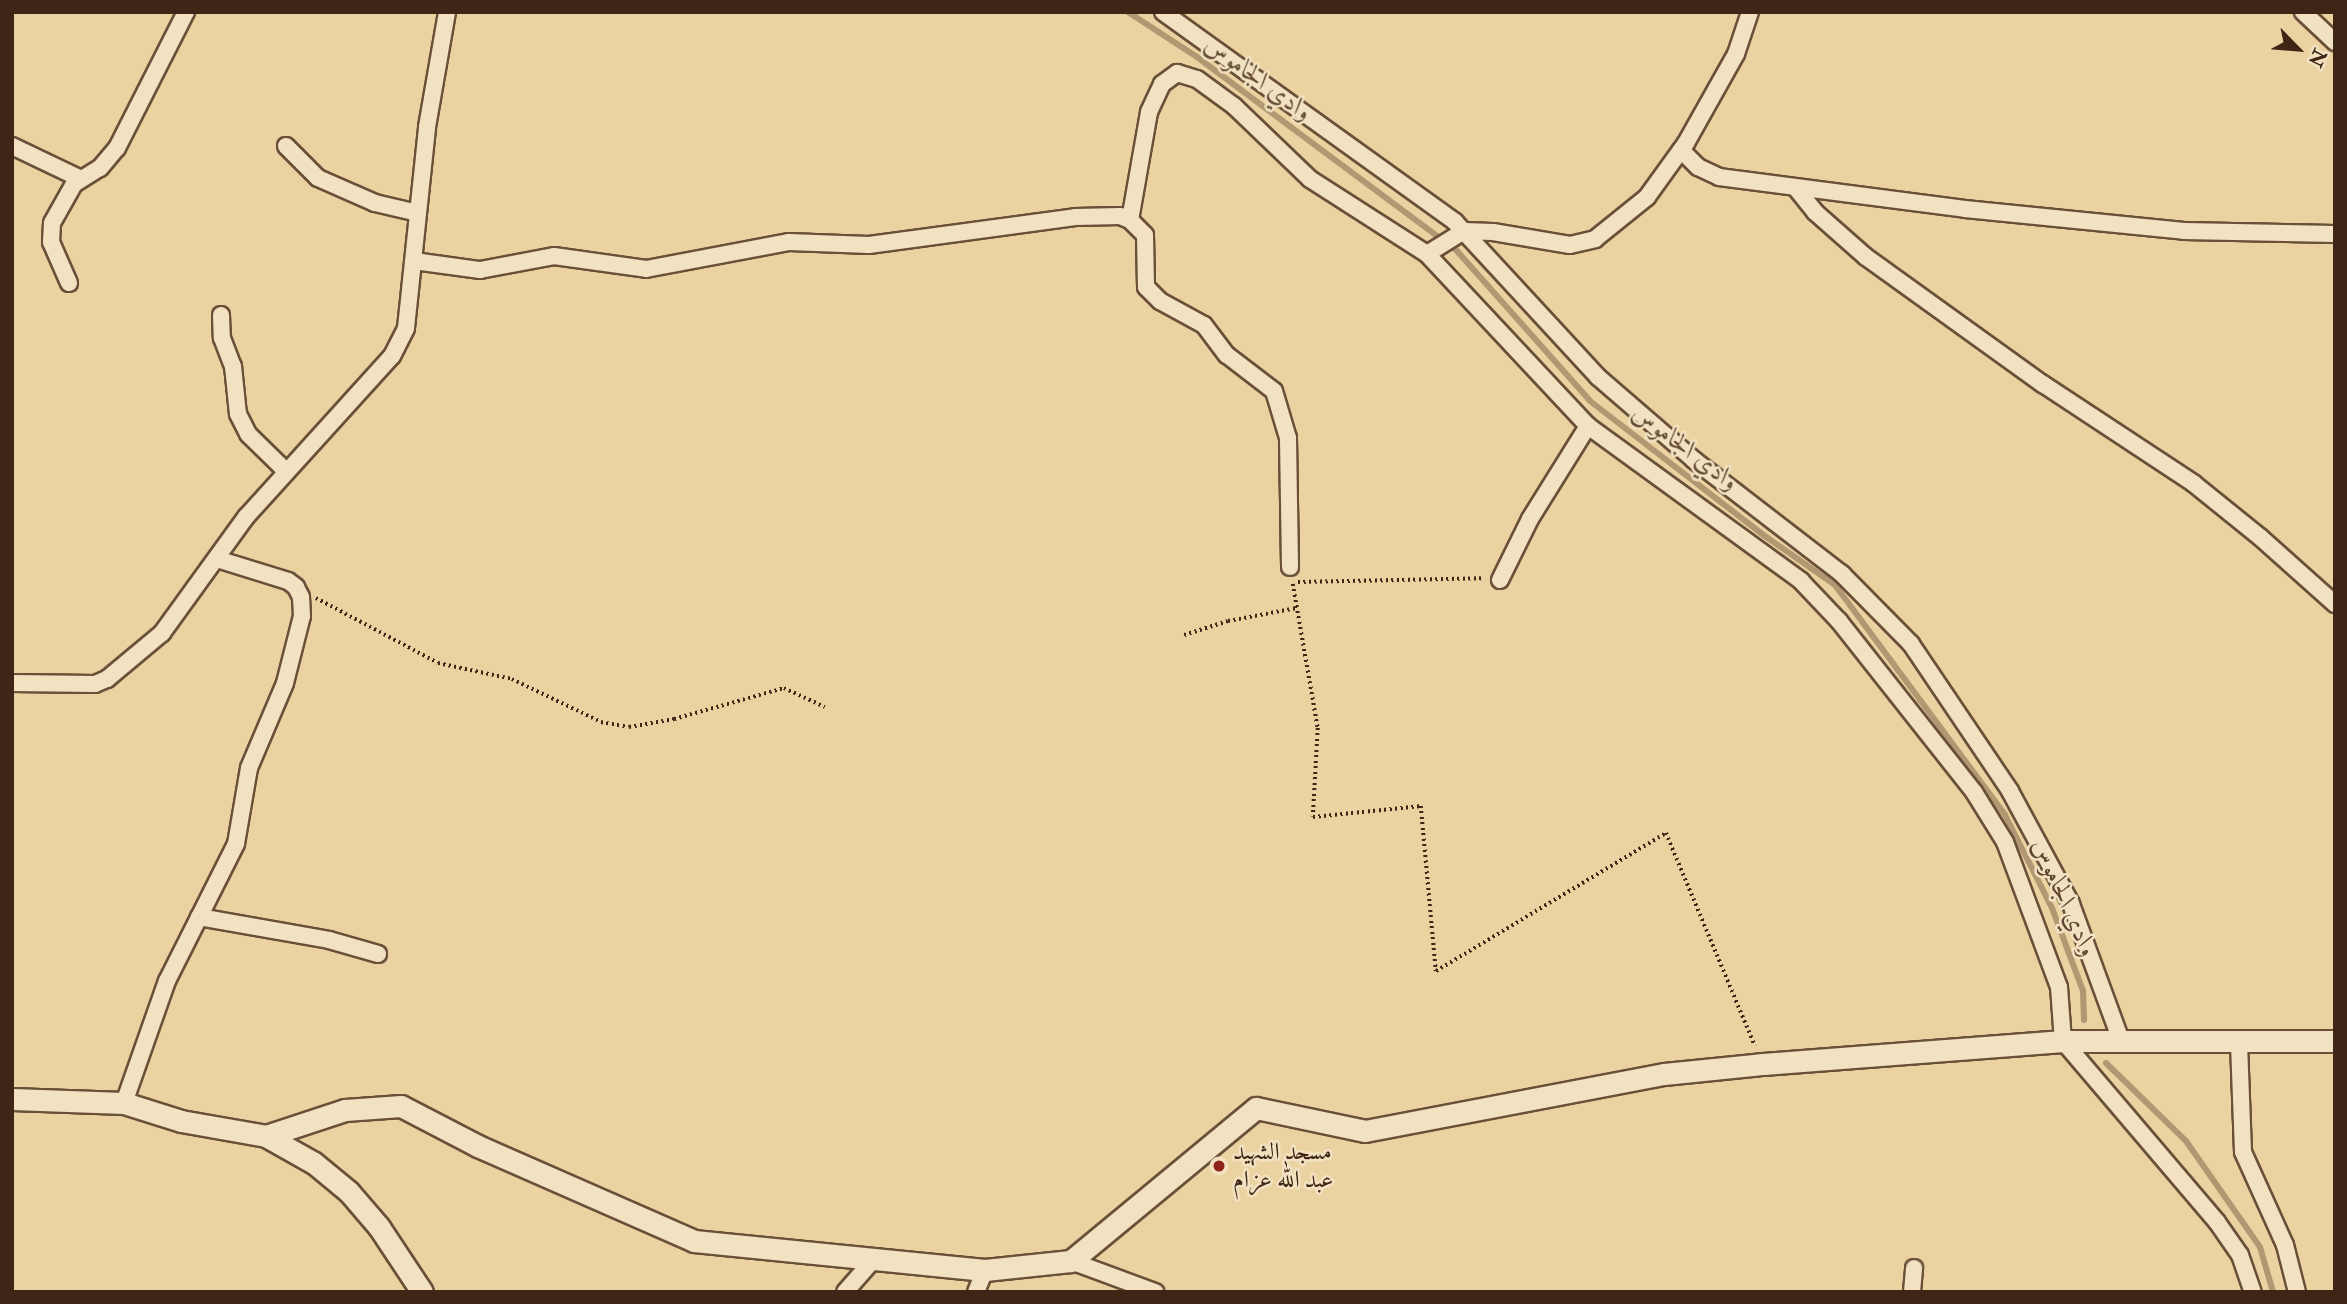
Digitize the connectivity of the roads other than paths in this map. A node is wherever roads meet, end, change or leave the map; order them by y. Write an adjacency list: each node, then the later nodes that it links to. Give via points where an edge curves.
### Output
1 (186, 12): 10 (street, via 117,148 100,168)
2 (447, 12): 12 (street)
3 (1163, 12): 14 (street)
4 (1750, 12): 9 (street, via 1735,54)
5 (2303, 12): 6 (street)
6 (2335, 42)
7 (12, 146): 10 (street)
8 (286, 146): 12 (street, via 318,177 374,203)
9 (1681, 150): 11 (street, via 1698,167 1719,177); 14 (street, via 1647,197 1584,244)
10 (81, 179): 18 (street, via 50,230)
11 (1795, 187): 15 (street, via 2184,232); 25 (street, via 1815,212 1866,257 2043,384 2193,483)
12 (418, 213): 17 (street)
13 (1130, 220): 16 (street, via 1149,113 1162,85 1177,73 1197,79 1234,106 1310,179); 17 (street, via 1111,215 1075,217 869,245 789,242 646,270 554,256 480,270); 23 (street, via 1145,235 1146,287 1160,301 1203,325 1227,355 1274,391 1289,438)
14 (1464, 231): 16 (street); 30 (street, via 1598,377 1694,460 1842,574 1911,644 2010,791 2071,904)
15 (2335, 234)
16 (1427, 254): 20 (street)
17 (414, 261): 21 (street, via 406,328 392,356)
18 (69, 284)
19 (220, 315): 21 (street, via 239,414 248,434)
20 (1588, 426): 24 (street, via 1530,519); 29 (street, via 1801,581 1839,621 1959,772 2005,842 2059,987)
21 (287, 472): 22 (street, via 246,517)
22 (217, 559): 26 (street, via 162,633 107,679 95,684); 27 (street, via 288,581 302,597 302,616 285,683 249,768 236,844)
23 (1291, 575)
24 (1500, 580)
25 (2335, 604)
26 (12, 683)
27 (199, 917): 28 (street, via 329,940); 34 (street, via 167,981)
28 (378, 954)
29 (2063, 1041): 30 (street); 37 (street, via 1664,1073 1365,1131 1256,1108); 45 (street, via 2217,1222 2240,1255)
30 (2121, 1041): 32 (street)
31 (2335, 1041): 32 (street)
32 (2239, 1043): 46 (street, via 2243,1153 2285,1245)
33 (12, 1099): 34 (street)
34 (124, 1103): 35 (street, via 181,1121)
35 (266, 1136): 36 (street, via 345,1110 401,1106 478,1146 694,1241); 40 (street, via 314,1163 349,1192 379,1227)
36 (874, 1259): 39 (street); 41 (street)
37 (1072, 1261): 39 (street); 43 (street)
38 (1914, 1268): 44 (street)
39 (985, 1270): 42 (street)
40 (417, 1290)
41 (845, 1292)
42 (976, 1292)
43 (1156, 1292)
44 (1912, 1292)
45 (2253, 1292)
46 (2297, 1292)

